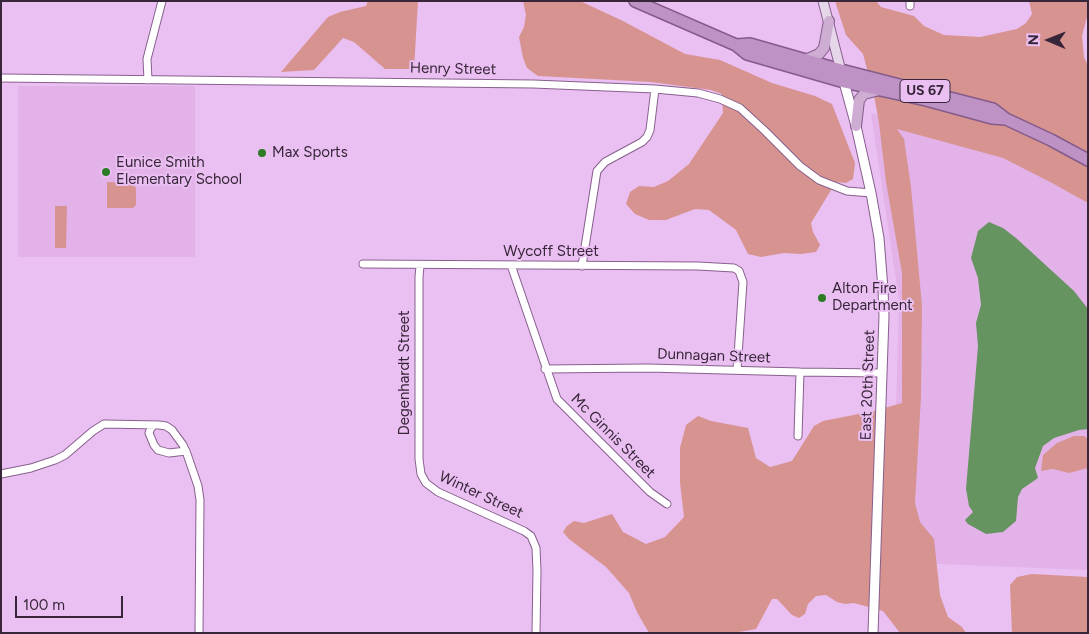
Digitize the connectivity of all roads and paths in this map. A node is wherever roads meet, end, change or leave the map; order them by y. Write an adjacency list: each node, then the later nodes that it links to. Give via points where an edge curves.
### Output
1 (162, 1): 9 (street, via 147,59)
2 (635, 1): 5 (highway, US 67)
3 (823, 1): 4 (main road)
4 (829, 21): 6 (main road, via 824,48); 7 (main road)
5 (736, 45): 6 (highway, US 67, via 750,44); 10 (highway, US 67, via 747,54)
6 (805, 60): 7 (highway, US 67)
7 (841, 70): 10 (main road); 13 (highway, US 67, via 993,110)
8 (1, 78): 9 (street, Henry Street)
9 (148, 80): 11 (street, Henry Street, via 404,81)
10 (844, 82): 12 (highway, US 67); 14 (street, East 20th Street)
11 (654, 90): 16 (street, Henry Street, via 698,93 731,103 749,115 812,176 847,191); 20 (street, via 647,137 605,162 597,171)
12 (879, 90): 13 (highway, US 67); 14 (main road, via 864,94 859,100)
13 (1006, 120): 15 (highway, US 67)
14 (856, 126): 16 (street, East 20th Street)
15 (1088, 160)
16 (871, 193): 24 (street, East 20th Street, via 883,290)
17 (363, 264): 19 (street, Wycoff Street)
18 (510, 265): 19 (street, Wycoff Street); 20 (street, Wycoff Street); 21 (street, Mc Ginnis Street)
19 (420, 266): 29 (street, Degenhardt Street, via 419,459)
20 (582, 266): 22 (street, Wycoff Street, via 698,266 728,267 738,271 743,282)
21 (545, 369): 22 (street, Dunnagan Street); 30 (street, Mc Ginnis Street, via 553,392 562,405 650,492)
22 (737, 370): 23 (street, Dunnagan Street)
23 (800, 372): 24 (street, Dunnagan Street); 26 (street)
24 (882, 373): 33 (street, East 20th Street)
25 (154, 425): 27 (street, via 172,430); 27 (street, via 149,433 158,450 169,453); 28 (street, via 104,424 65,455 22,471)
26 (798, 436)
27 (186, 451): 31 (street, via 200,500)
28 (1, 474)
29 (424, 480): 32 (street, Winter Street, via 445,496 532,536 536,548)
30 (667, 504)
31 (199, 633)
32 (536, 633)
33 (873, 633)

